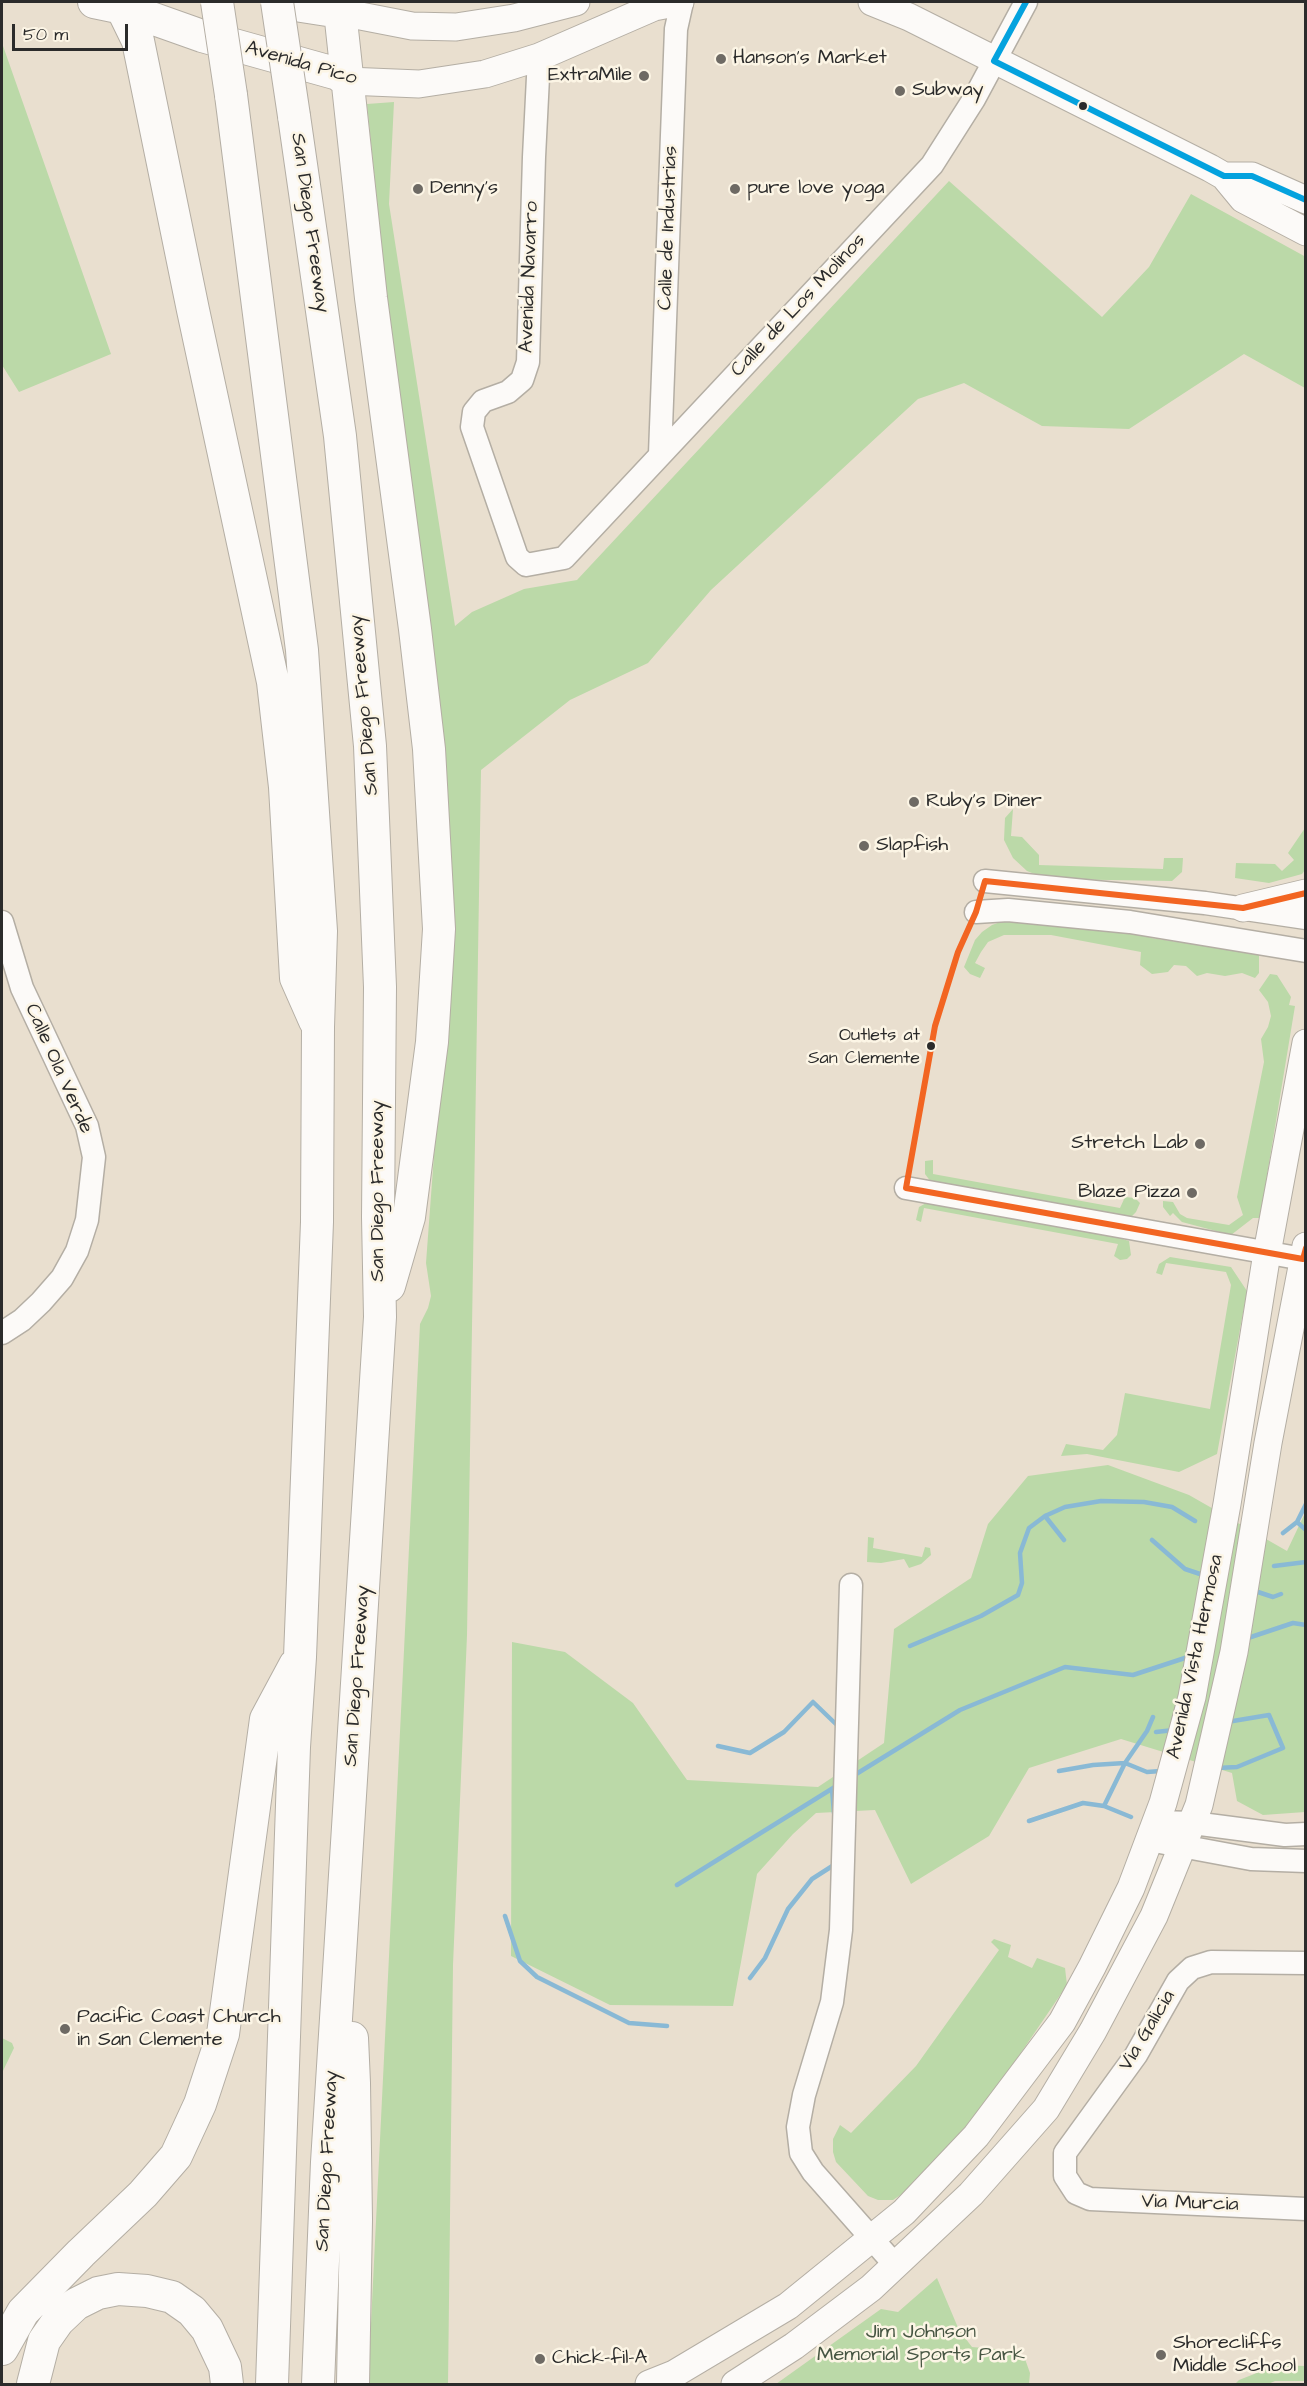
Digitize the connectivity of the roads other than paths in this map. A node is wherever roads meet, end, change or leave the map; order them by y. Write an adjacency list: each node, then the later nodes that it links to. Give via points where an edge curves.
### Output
1 (217, 2): 25 (highway, bridge, via 302,650 321,931)
2 (277, 2): 30 (highway, San Diego Freeway, bridge, via 340,436 370,746 380,987)
3 (283, 2): 9 (highway)
4 (576, 2): 9 (main road, via 514,18 456,27 412,26)
5 (681, 2): 10 (main road, Avenida Pico, via 654,7); 16 (street, Calle de Industrias, via 676,29)
6 (872, 2): 11 (main road)
7 (1026, 2): 11 (street, Calle de Los Molinos)
8 (112, 4): 12 (highway, Avenida Pico, via 202,36 338,74); 25 (highway, via 138,41 273,682 285,787 296,978)
9 (339, 7): 12 (highway)
10 (539, 57): 12 (main road, Avenida Pico, via 485,74 419,84); 17 (street, Avenida Navarro, via 528,362 522,380 508,392 483,401 474,412 472,426 517,556)
11 (994, 61): 13 (main road); 16 (street, Calle de Los Molinos, via 932,165)
12 (347, 81): 30 (highway, via 429,749 439,929 432,1042 409,1216)
13 (1224, 176): 14 (main road, via 1252,176); 15 (main road, via 1243,199)
14 (1305, 200)
15 (1305, 232)
16 (660, 454): 17 (street, Calle de Los Molinos, via 564,558)
17 (526, 565)
18 (985, 881): 20 (street)
19 (1305, 893): 20 (main road)
20 (1243, 908): 22 (street)
21 (976, 912): 24 (street, via 1008,910 1130,922)
22 (1305, 918)
23 (2, 922): 31 (street, Calle Ola Verde, via 22,988 87,1126 94,1156 87,1220 77,1251 62,1278 41,1302)
24 (1305, 951)
25 (318, 1027): 33 (highway, via 317,1222)
26 (1305, 1043): 29 (main road, Avenida Vista Hermosa)
27 (906, 1188): 29 (street)
28 (1304, 1252): 29 (street); 35 (main road, Avenida Vista Hermosa, via 1234,1652)
29 (1267, 1253): 34 (main road, Avenida Vista Hermosa, via 1192,1697)
30 (380, 1317): 38 (highway, San Diego Freeway)
31 (2, 1333)
32 (850, 1596): 42 (street, via 842,1930 832,2002 798,2127 801,2153 813,2172)
33 (300, 1656): 44 (highway, via 266,1719 223,2034 200,2104 176,2156 143,2194 23,2312); 47 (highway)
34 (1156, 1822): 35 (street); 42 (main road, Avenida Vista Hermosa, via 1131,1888 1062,2022 976,2136 904,2212)
35 (1191, 1825): 36 (street); 37 (street, via 1251,1859); 43 (main road, Avenida Vista Hermosa, via 1154,1916 1046,2109 971,2194)
36 (1305, 1834)
37 (1305, 1862)
38 (343, 1905): 48 (highway, San Diego Freeway); 49 (highway, via 354,2083)
39 (1305, 1963): 40 (street, Via Galicia, via 1211,1962 1192,1968 1178,1981 1136,2055 1065,2153 1065,2176)
40 (1076, 2193): 41 (street, Via Murcia, via 1108,2201)
41 (1305, 2209)
42 (872, 2238): 43 (street); 50 (main road, Avenida Vista Hermosa, via 788,2306)
43 (896, 2266): 51 (main road, Avenida Vista Hermosa, via 794,2346)
44 (2, 2349)
45 (33, 2385): 46 (highway, via 44,2341 58,2321 76,2304 118,2289 172,2297 192,2311 207,2329 225,2367)
46 (227, 2385)
47 (272, 2385)
48 (318, 2385)
49 (353, 2385)
50 (649, 2385)
51 (735, 2385)

